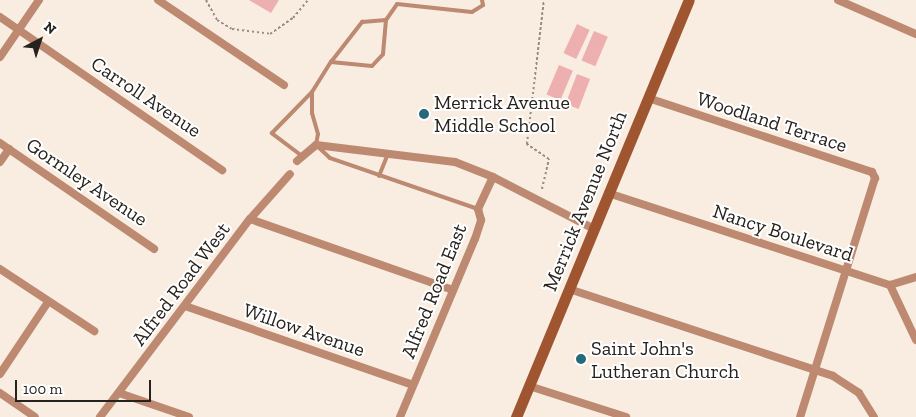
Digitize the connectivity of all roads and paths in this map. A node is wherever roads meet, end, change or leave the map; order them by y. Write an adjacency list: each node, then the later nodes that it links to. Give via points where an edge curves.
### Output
1 (39, 0): 11 (street)
2 (158, 0): 15 (street)
3 (206, 0): 4 (path, via 217,20 232,29 270,34 293,18)
4 (308, 0)
5 (482, 0): 10 (lane, via 483,5 472,12 397,4)
6 (544, 0): 28 (path, via 527,144 549,159)
7 (689, 0): 17 (main road, Merrick Avenue North)
8 (838, 0): 12 (street)
9 (0, 18): 11 (street, Carroll Avenue)
10 (386, 20): 14 (lane, via 362,22); 14 (lane, via 383,54 372,66)
11 (18, 30): 13 (street); 24 (street, Carroll Avenue)
12 (916, 34)
13 (0, 57)
14 (331, 62): 16 (lane)
15 (284, 85)
16 (312, 92): 19 (lane, via 312,113 318,134); 22 (lane, via 272,133)
17 (648, 98): 29 (main road, Merrick Avenue North); 35 (street, Woodland Terrace, via 872,172 875,186)
18 (0, 143): 20 (street, Gormley Avenue)
19 (316, 144): 21 (street); 22 (street); 26 (lane, via 330,158)
20 (9, 149): 23 (street); 33 (street, Gormley Avenue)
21 (388, 154): 26 (lane); 27 (street, via 455,162)
22 (300, 159)
23 (0, 162)
24 (222, 170)
25 (290, 174): 31 (street, Alfred Road West)
26 (379, 176): 30 (lane)
27 (493, 177): 30 (street, Alfred Road East); 32 (street)
28 (542, 189)
29 (608, 193): 32 (main road, Merrick Avenue North); 35 (street, Nancy Boulevard)
30 (478, 210): 39 (street, Alfred Road East, via 481,220)
31 (250, 219): 39 (street); 41 (street, Alfred Road West)
32 (594, 229): 38 (main road, Merrick Avenue North)
33 (154, 249)
34 (0, 269): 40 (street)
35 (847, 271): 37 (street, Nancy Boulevard); 44 (street)
36 (916, 277): 37 (street)
37 (890, 284): 43 (street)
38 (569, 289): 44 (street); 47 (main road, Merrick Avenue North)
39 (453, 290): 46 (street, Alfred Road East)
40 (48, 302): 42 (street); 45 (street)
41 (184, 306): 46 (street, Willow Avenue); 49 (street, Alfred Road West)
42 (94, 331)
43 (916, 340)
44 (815, 370): 56 (street); 57 (street, via 848,383 859,393)
45 (0, 374)
46 (413, 385): 53 (street, Alfred Road East)
47 (529, 386): 54 (main road, Merrick Avenue North); 55 (street)
48 (0, 393): 50 (street)
49 (118, 393): 51 (street, Alfred Road West); 52 (street)
50 (35, 417)
51 (100, 417)
52 (189, 417)
53 (400, 417)
54 (516, 417)
55 (626, 417)
56 (800, 417)
57 (874, 417)

